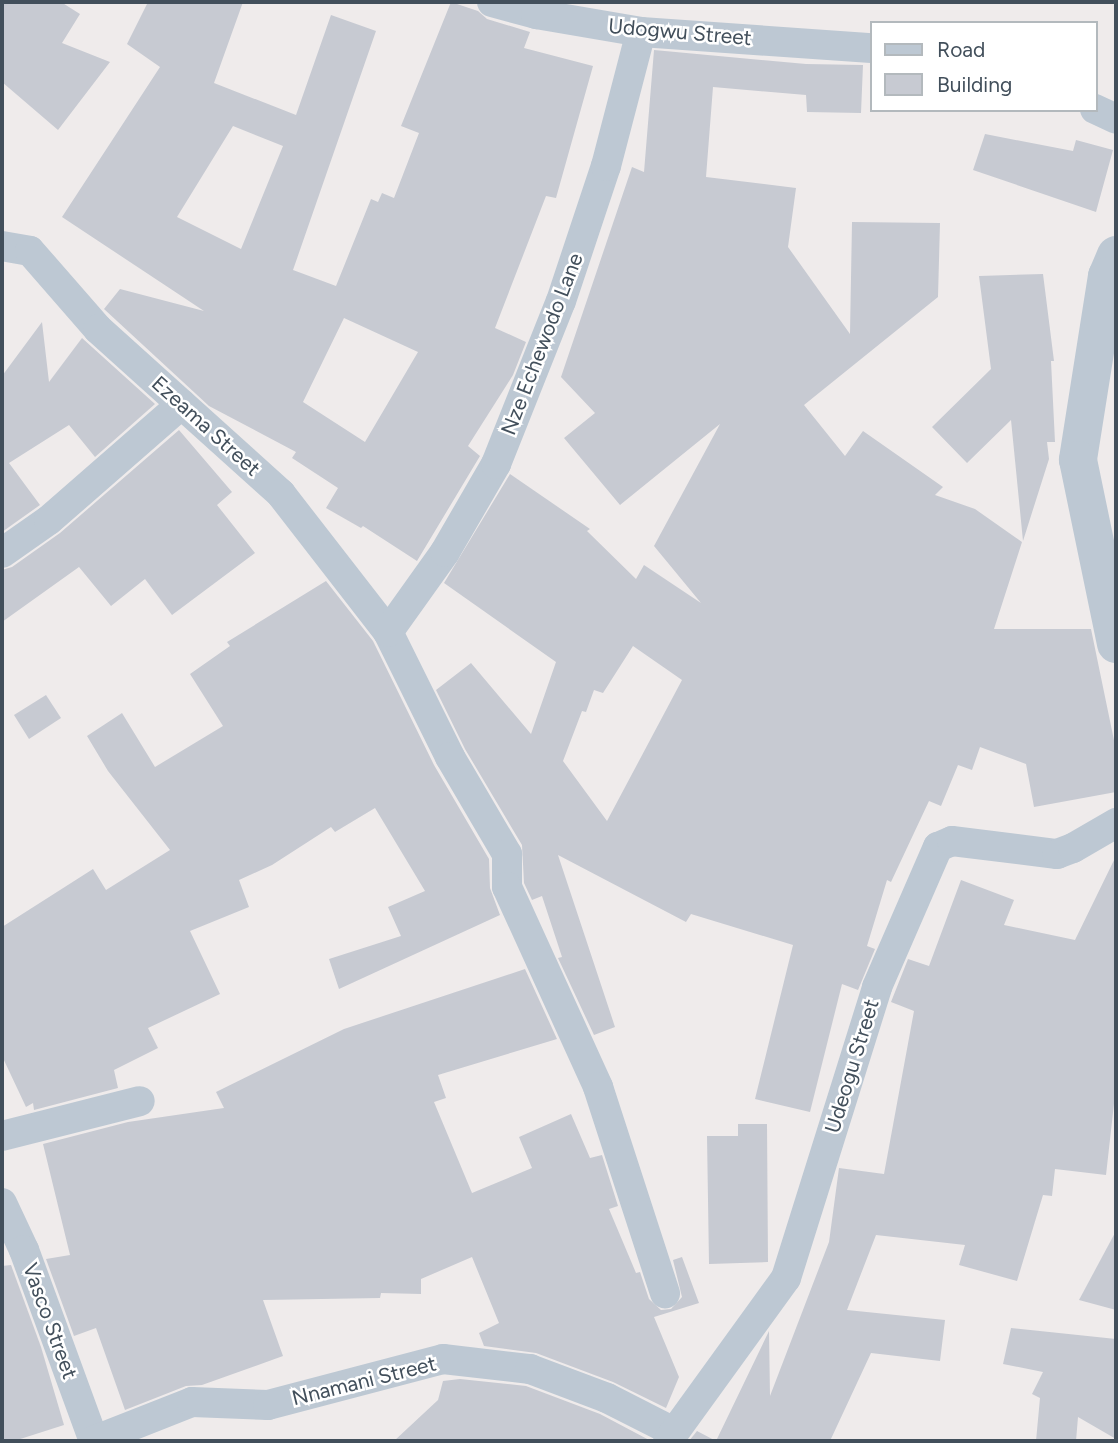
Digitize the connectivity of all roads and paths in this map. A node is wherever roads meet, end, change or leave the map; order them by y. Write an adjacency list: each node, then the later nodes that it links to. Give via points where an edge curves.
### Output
1 (492, 2): 2 (street, Udogwu Street)
2 (641, 32): 3 (street, Udogwu Street); 10 (street, Nze Echewodo Lane, via 606,166 561,301 496,464 444,552)
3 (870, 48)
4 (1097, 110): 5 (street)
5 (1116, 119)
6 (2, 246): 8 (street, Ezeama Street, via 30,251 98,329)
7 (1116, 256): 11 (street, via 1107,276 1078,460)
8 (182, 404): 9 (street, via 49,520); 10 (street, Ezeama Street, via 281,494)
9 (2, 553)
10 (388, 632): 16 (street, Ezeama Street, via 444,746 508,854 507,887 598,1087)
11 (1116, 644)
12 (1116, 823): 17 (street, Udeogu Street, via 1057,854 952,841 939,847 877,987 786,1278)
13 (140, 1101): 14 (street)
14 (2, 1136)
15 (2, 1203): 18 (street, Vasco Street, via 24,1250)
16 (665, 1293)
17 (670, 1436): 18 (street, Nnamani Street, via 607,1398 530,1369 443,1359 268,1405 192,1402)
18 (93, 1441)

